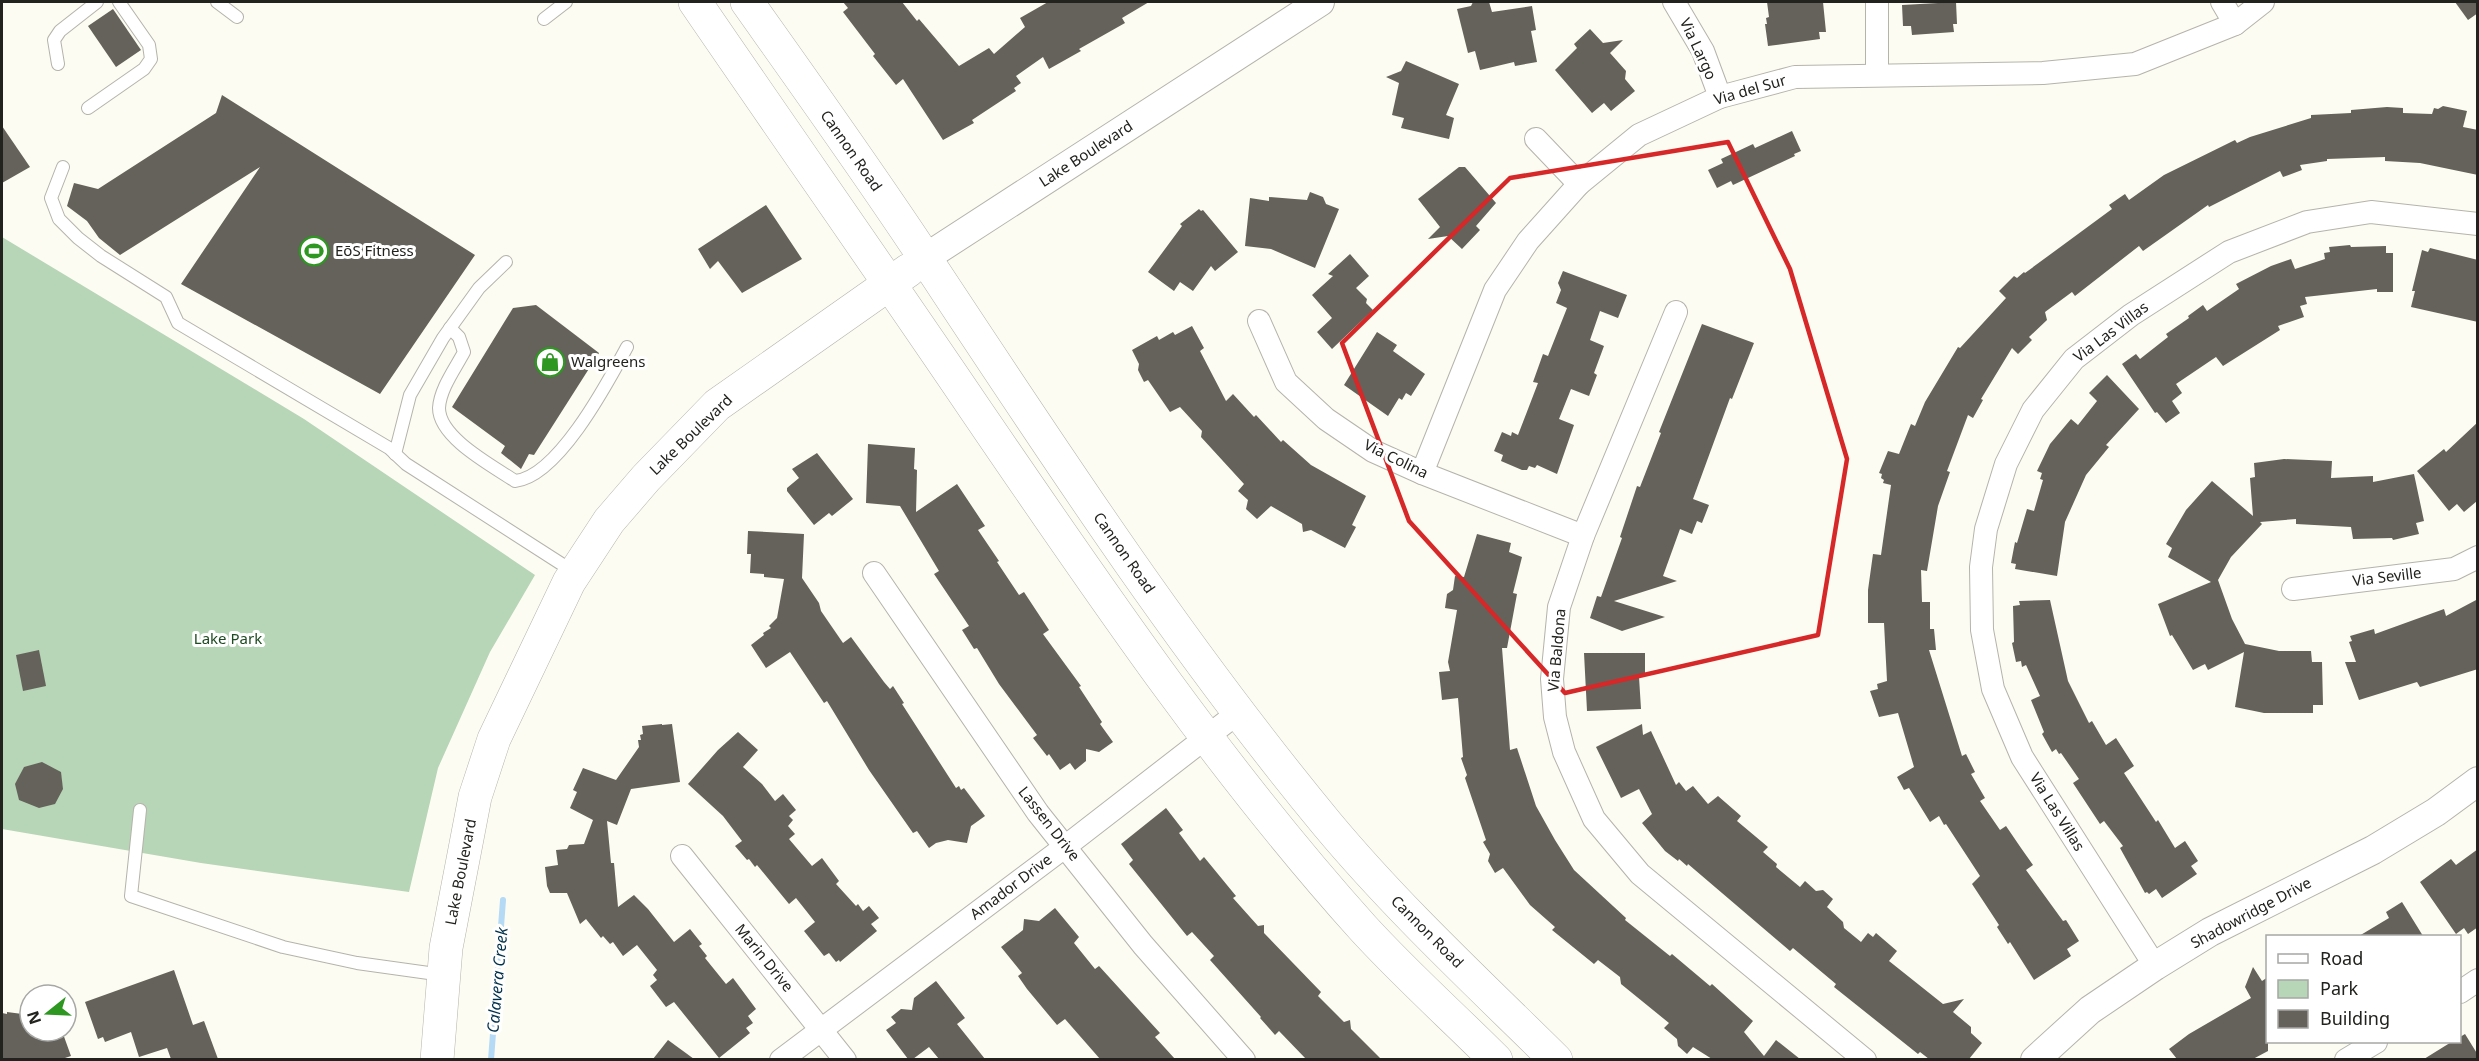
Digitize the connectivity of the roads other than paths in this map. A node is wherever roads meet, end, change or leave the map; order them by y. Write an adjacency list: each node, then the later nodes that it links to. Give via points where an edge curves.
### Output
1 (97, 2): 15 (lane, via 54,40)
2 (119, 2): 18 (lane, via 150,45 151,59 144,69)
3 (216, 2): 12 (lane)
4 (566, 2): 13 (lane)
5 (695, 2): 25 (main road)
6 (747, 2): 23 (main road, Cannon Road)
7 (1320, 2): 23 (street, Lake Boulevard)
8 (1674, 2): 17 (street, Via Largo, via 1703,51)
9 (1877, 2): 16 (street)
10 (2222, 2): 14 (street)
11 (2263, 2): 14 (street, Via del Sur)
12 (237, 17)
13 (544, 19)
14 (2235, 24): 16 (street, Via del Sur, via 2135,64 2043,74)
15 (58, 64)
16 (1877, 75): 17 (street, Via del Sur, via 1795,77)
17 (1720, 97): 21 (street, Via del Sur, via 1639,135)
18 (88, 108)
19 (1536, 139): 21 (street)
20 (63, 167): 30 (lane, via 51,198 59,219 78,238 166,297 178,323)
21 (1579, 184): 31 (street, Via del Sur, via 1528,241 1495,290)
22 (2478, 224): 43 (street, Via Las Villas, via 2371,213 2307,222 2229,252 2131,315 2074,359 2033,410 2006,464 1986,530 1981,567 1982,630 1993,689 2022,756)
23 (925, 258): 25 (main road, Lake Boulevard); 37 (main road, Cannon Road, via 1121,552)
24 (506, 262): 28 (lane, via 478,288)
25 (891, 284): 34 (main road, Lake Boulevard, via 717,405 609,521); 38 (main road, via 1088,575)
26 (1677, 312): 32 (street, Via Baldona)
27 (1259, 321): 31 (street, Via Colina, via 1286,382 1326,419 1373,451)
28 (450, 328): 29 (lane, via 459,337 464,352 439,409 446,428 466,448 515,481 525,480 553,460 601,397); 30 (lane, via 410,395)
29 (627, 346)
30 (395, 454): 34 (lane)
31 (1422, 474): 32 (street, Via Colina)
32 (1583, 536): 55 (street, Via Baldona, via 1559,607 1552,679 1555,717 1564,752 1594,819 1640,874)
33 (2478, 557): 36 (street, Via Seville, via 2454,569)
34 (575, 573): 44 (main road, Lake Boulevard, via 494,739 475,797)
35 (874, 573): 41 (street, Lassen Drive, via 1038,813)
36 (2293, 589)
37 (1239, 712): 38 (street, Amador Drive); 54 (main road, Cannon Road, via 1328,824 1395,900)
38 (1206, 736): 41 (street, Amador Drive); 53 (main road, via 1364,930)
39 (2478, 781): 43 (street, Shadowridge Drive, via 2373,850 2211,932)
40 (140, 810): 44 (lane, via 131,896 283,948)
41 (1066, 846): 47 (street, Amador Drive); 52 (street, Lassen Drive, via 1143,945)
42 (682, 856): 47 (street, Marin Drive)
43 (2155, 966): 56 (street, Shadowridge Drive, via 2090,1010)
44 (444, 975): 49 (main road, Lake Boulevard)
45 (2478, 980): 46 (street)
46 (2461, 991)
47 (821, 1030): 50 (street, Amador Drive); 51 (street, Marin Drive)
48 (2373, 1043): 57 (street)
49 (437, 1059)
50 (781, 1059)
51 (845, 1059)
52 (1244, 1059)
53 (1496, 1059)
54 (1556, 1059)
55 (1865, 1059)
56 (2035, 1059)
57 (2346, 1059)

